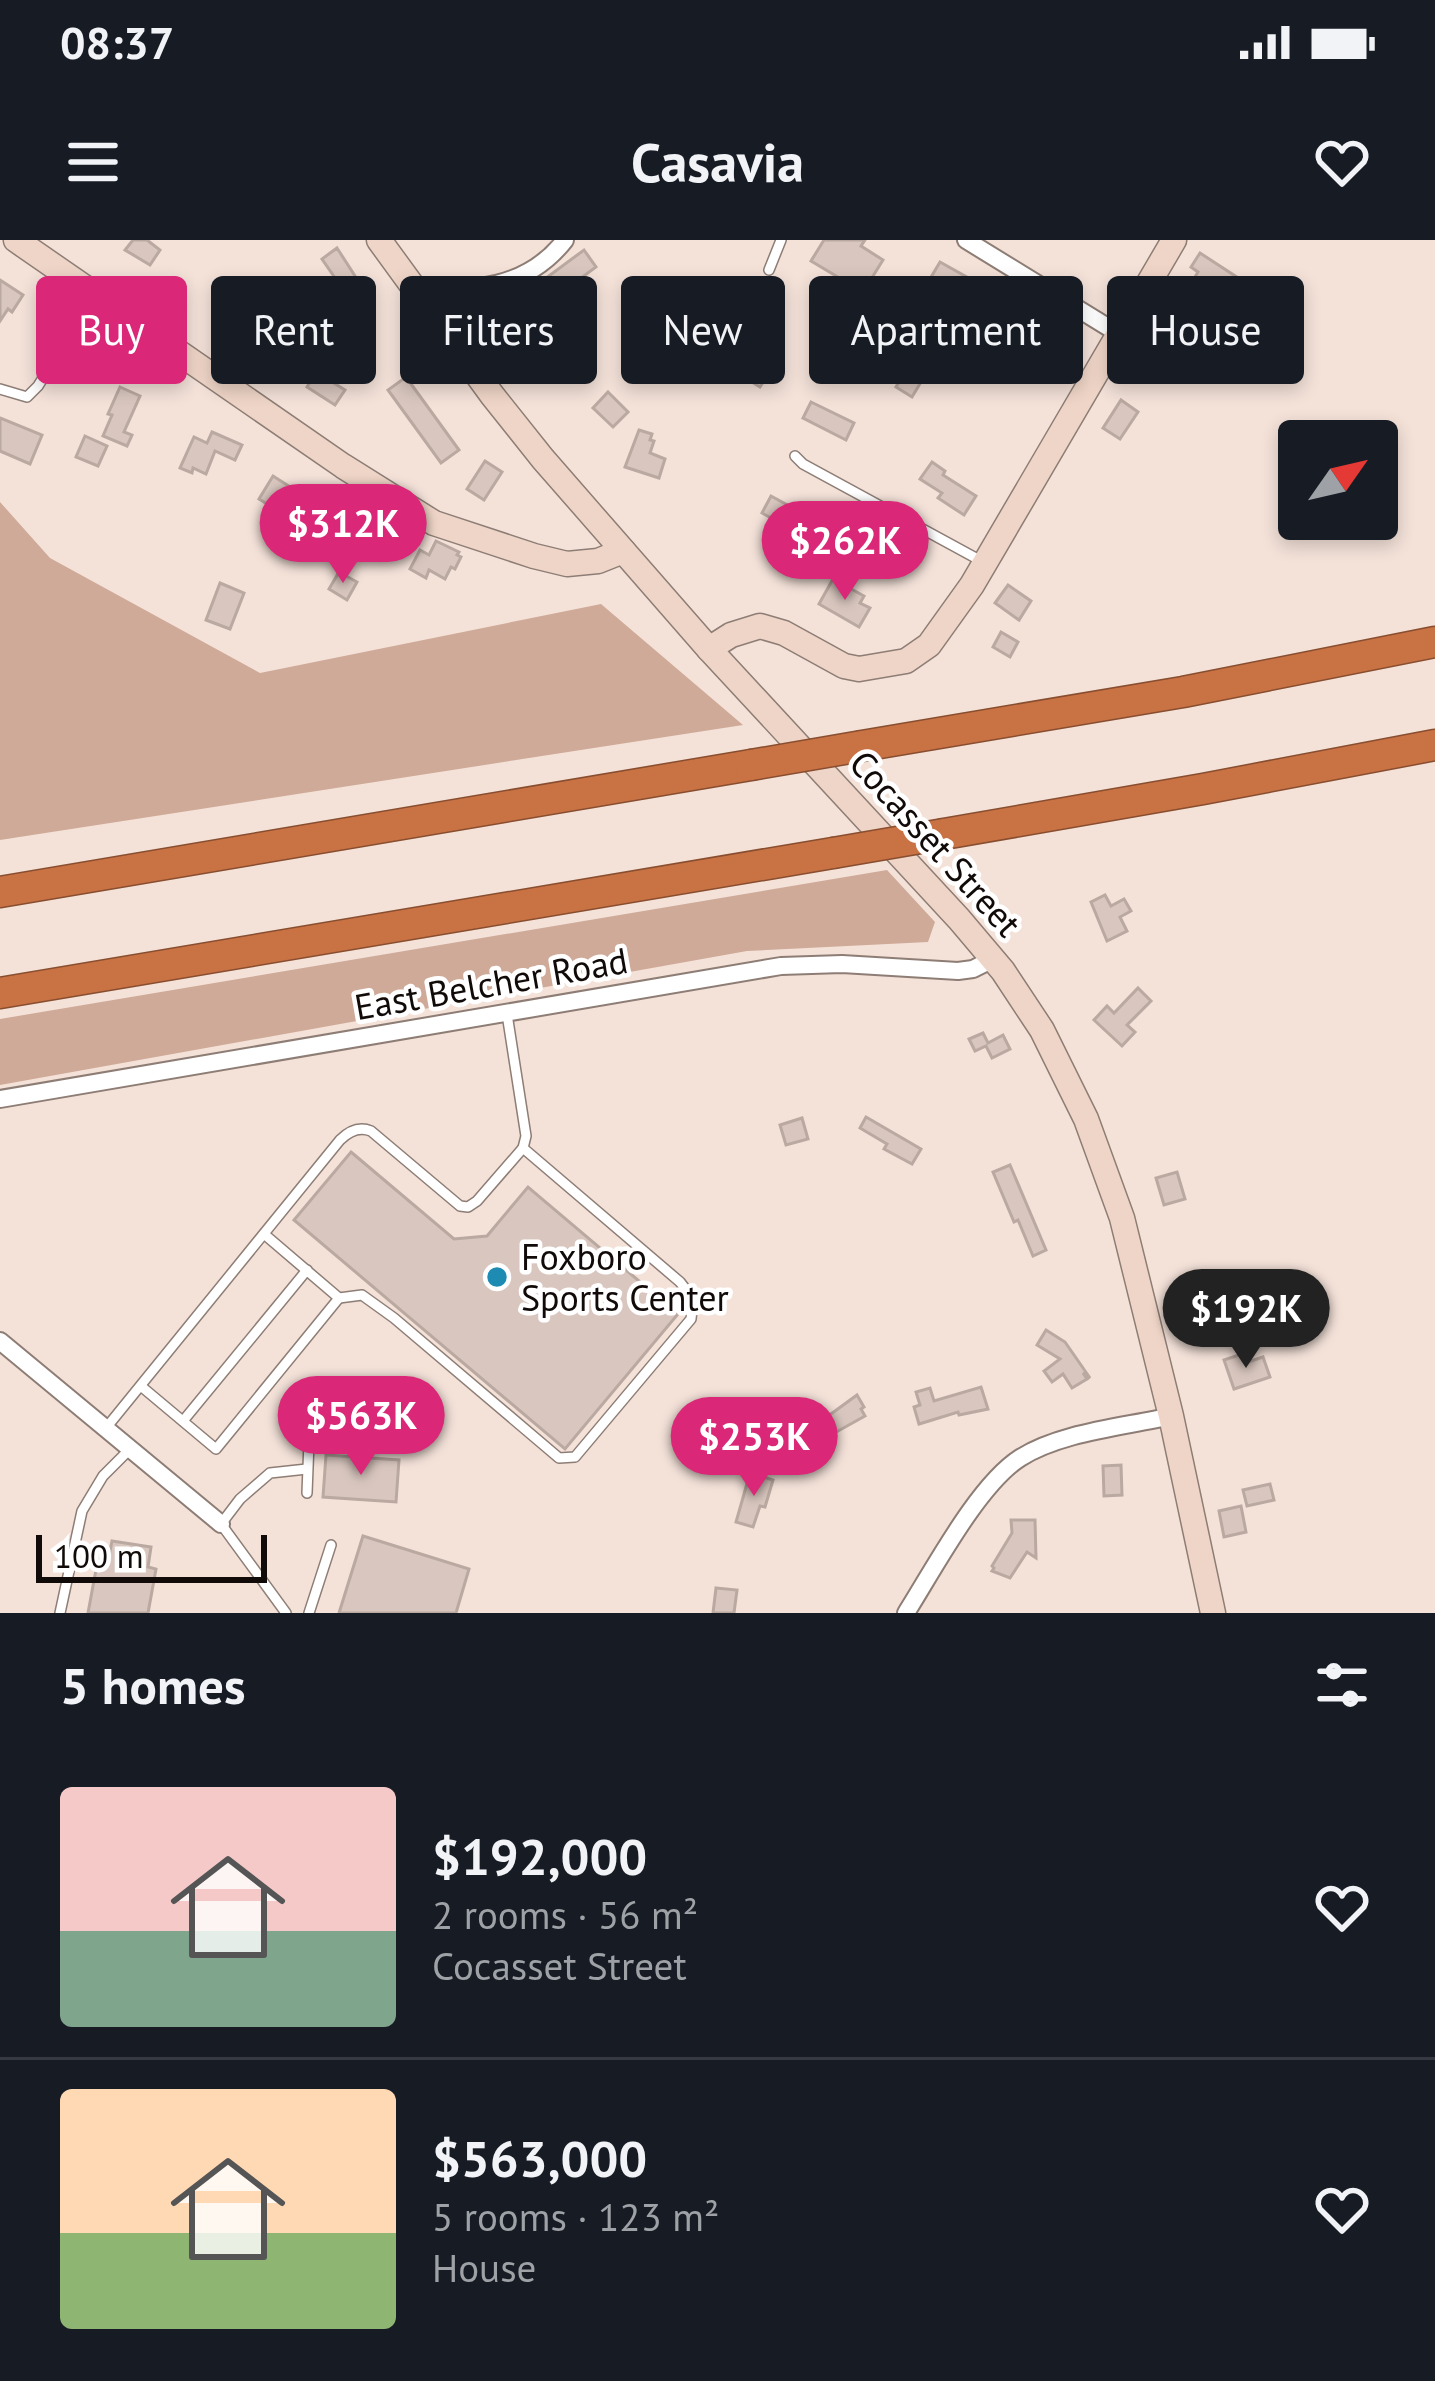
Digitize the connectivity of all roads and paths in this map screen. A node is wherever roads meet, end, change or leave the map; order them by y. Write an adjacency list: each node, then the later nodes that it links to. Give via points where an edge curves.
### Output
1 (16, 240): 8 (main road)
2 (565, 240): 10 (street)
3 (781, 240): 7 (lane)
4 (1174, 240): 11 (main road)
5 (385, 242): 9 (main road, Cocasset Street)
6 (978, 243): 12 (street)
7 (769, 270)
8 (66, 276)
9 (407, 276)
10 (519, 276)
11 (1153, 276)
12 (1107, 326)
13 (1107, 355): 20 (main road)
14 (187, 359): 19 (main road, via 434,523 567,564)
15 (39, 384): 17 (lane, via 27,397)
16 (484, 384): 19 (main road, Cocasset Street)
17 (0, 389)
18 (795, 456): 20 (lane)
19 (623, 551): 22 (main road, Cocasset Street)
20 (985, 563): 22 (main road, via 940,633 906,661 859,669 760,626)
21 (1435, 642): 24 (highway, bridge, via 1183,692)
22 (709, 649): 25 (main road, Cocasset Street)
23 (1435, 745): 26 (highway, bridge)
24 (0, 892)
25 (993, 959): 27 (street, East Belcher Road, via 958,971 797,964); 35 (main road, Cocasset Street, via 1049,1042 1105,1165)
26 (0, 993)
27 (507, 1014): 28 (street, East Belcher Road); 29 (lane)
28 (0, 1100)
29 (523, 1148): 30 (lane, via 475,1204 463,1207 371,1131 356,1130); 32 (lane, via 693,1299 692,1319 575,1457 559,1458 362,1295)
30 (264, 1234): 31 (lane); 34 (lane)
31 (307, 1270): 32 (lane); 36 (lane)
32 (339, 1298): 36 (lane, via 216,1449)
33 (0, 1341): 37 (street)
34 (142, 1387): 36 (lane); 37 (lane)
35 (1171, 1417): 47 (street, via 1060,1441 1005,1468); 48 (main road, Cocasset Street)
36 (183, 1421)
37 (106, 1428): 39 (street)
38 (401, 1447): 40 (lane, via 309,1442)
39 (131, 1448): 42 (street); 44 (lane, via 82,1511)
40 (307, 1469): 41 (lane); 42 (lane, via 270,1473)
41 (307, 1493)
42 (221, 1524): 45 (lane)
43 (331, 1545): 46 (lane)
44 (60, 1613)
45 (286, 1613)
46 (309, 1613)
47 (906, 1613)
48 (1213, 1613)

